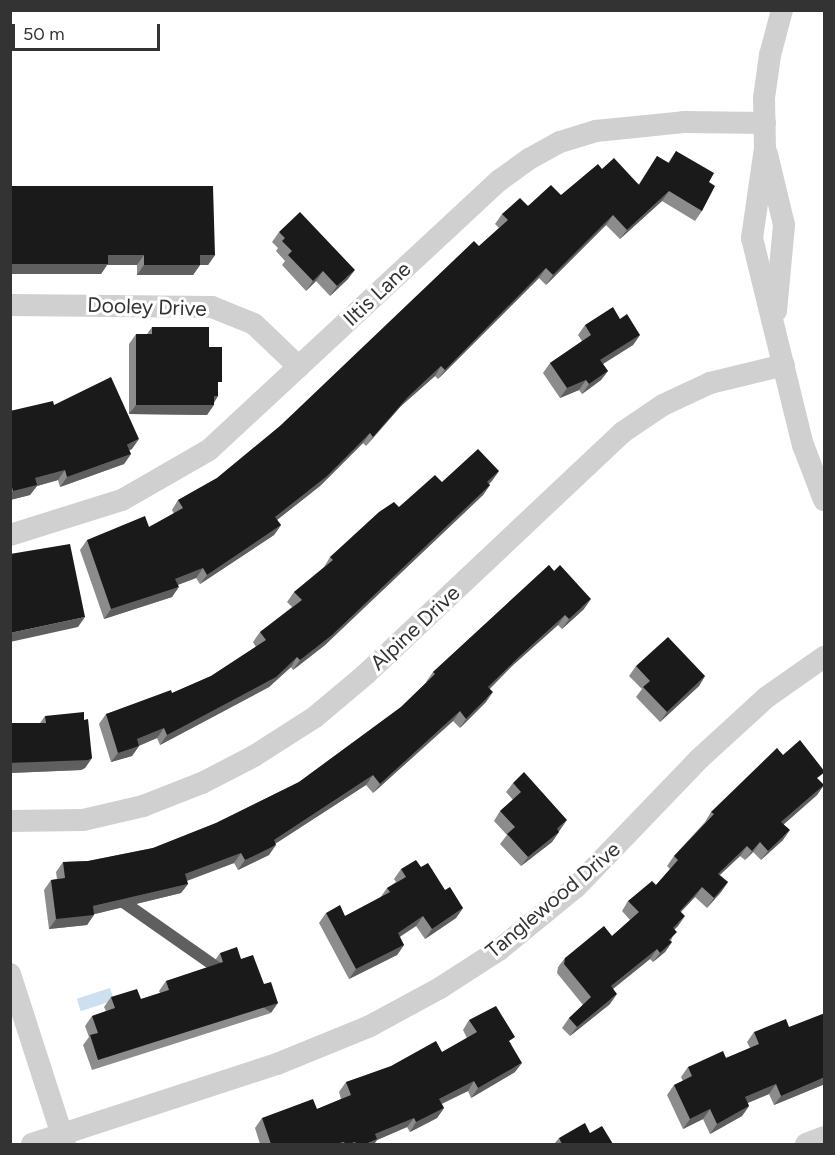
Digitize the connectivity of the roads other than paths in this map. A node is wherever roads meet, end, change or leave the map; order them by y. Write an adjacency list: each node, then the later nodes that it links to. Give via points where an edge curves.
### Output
1 (782, 10): 2 (street, via 770,55)
2 (765, 123): 3 (street); 7 (street, Iltis Lane, via 638,125 596,131 560,142 500,180)
3 (765, 148): 5 (street, via 784,225); 5 (street, via 752,238 756,264)
4 (10, 305): 7 (street, Dooley Drive, via 212,307 254,324)
5 (777, 327): 6 (street)
6 (784, 365): 8 (street, via 803,445); 11 (street, Alpine Drive, via 710,383 663,405 623,432 366,674 315,717 254,756 202,783 143,806 83,819)
7 (299, 367): 9 (street, Iltis Lane, via 209,450 169,476 122,500)
8 (825, 500)
9 (10, 535)
10 (825, 657): 14 (street, Tanglewood Drive, via 767,697 699,759 576,887 500,950 370,1026 277,1064)
11 (10, 821)
12 (10, 974): 14 (street)
13 (825, 1137): 16 (street)
14 (63, 1140): 15 (street, Tanglewood Drive)
15 (32, 1144)
16 (806, 1144)

